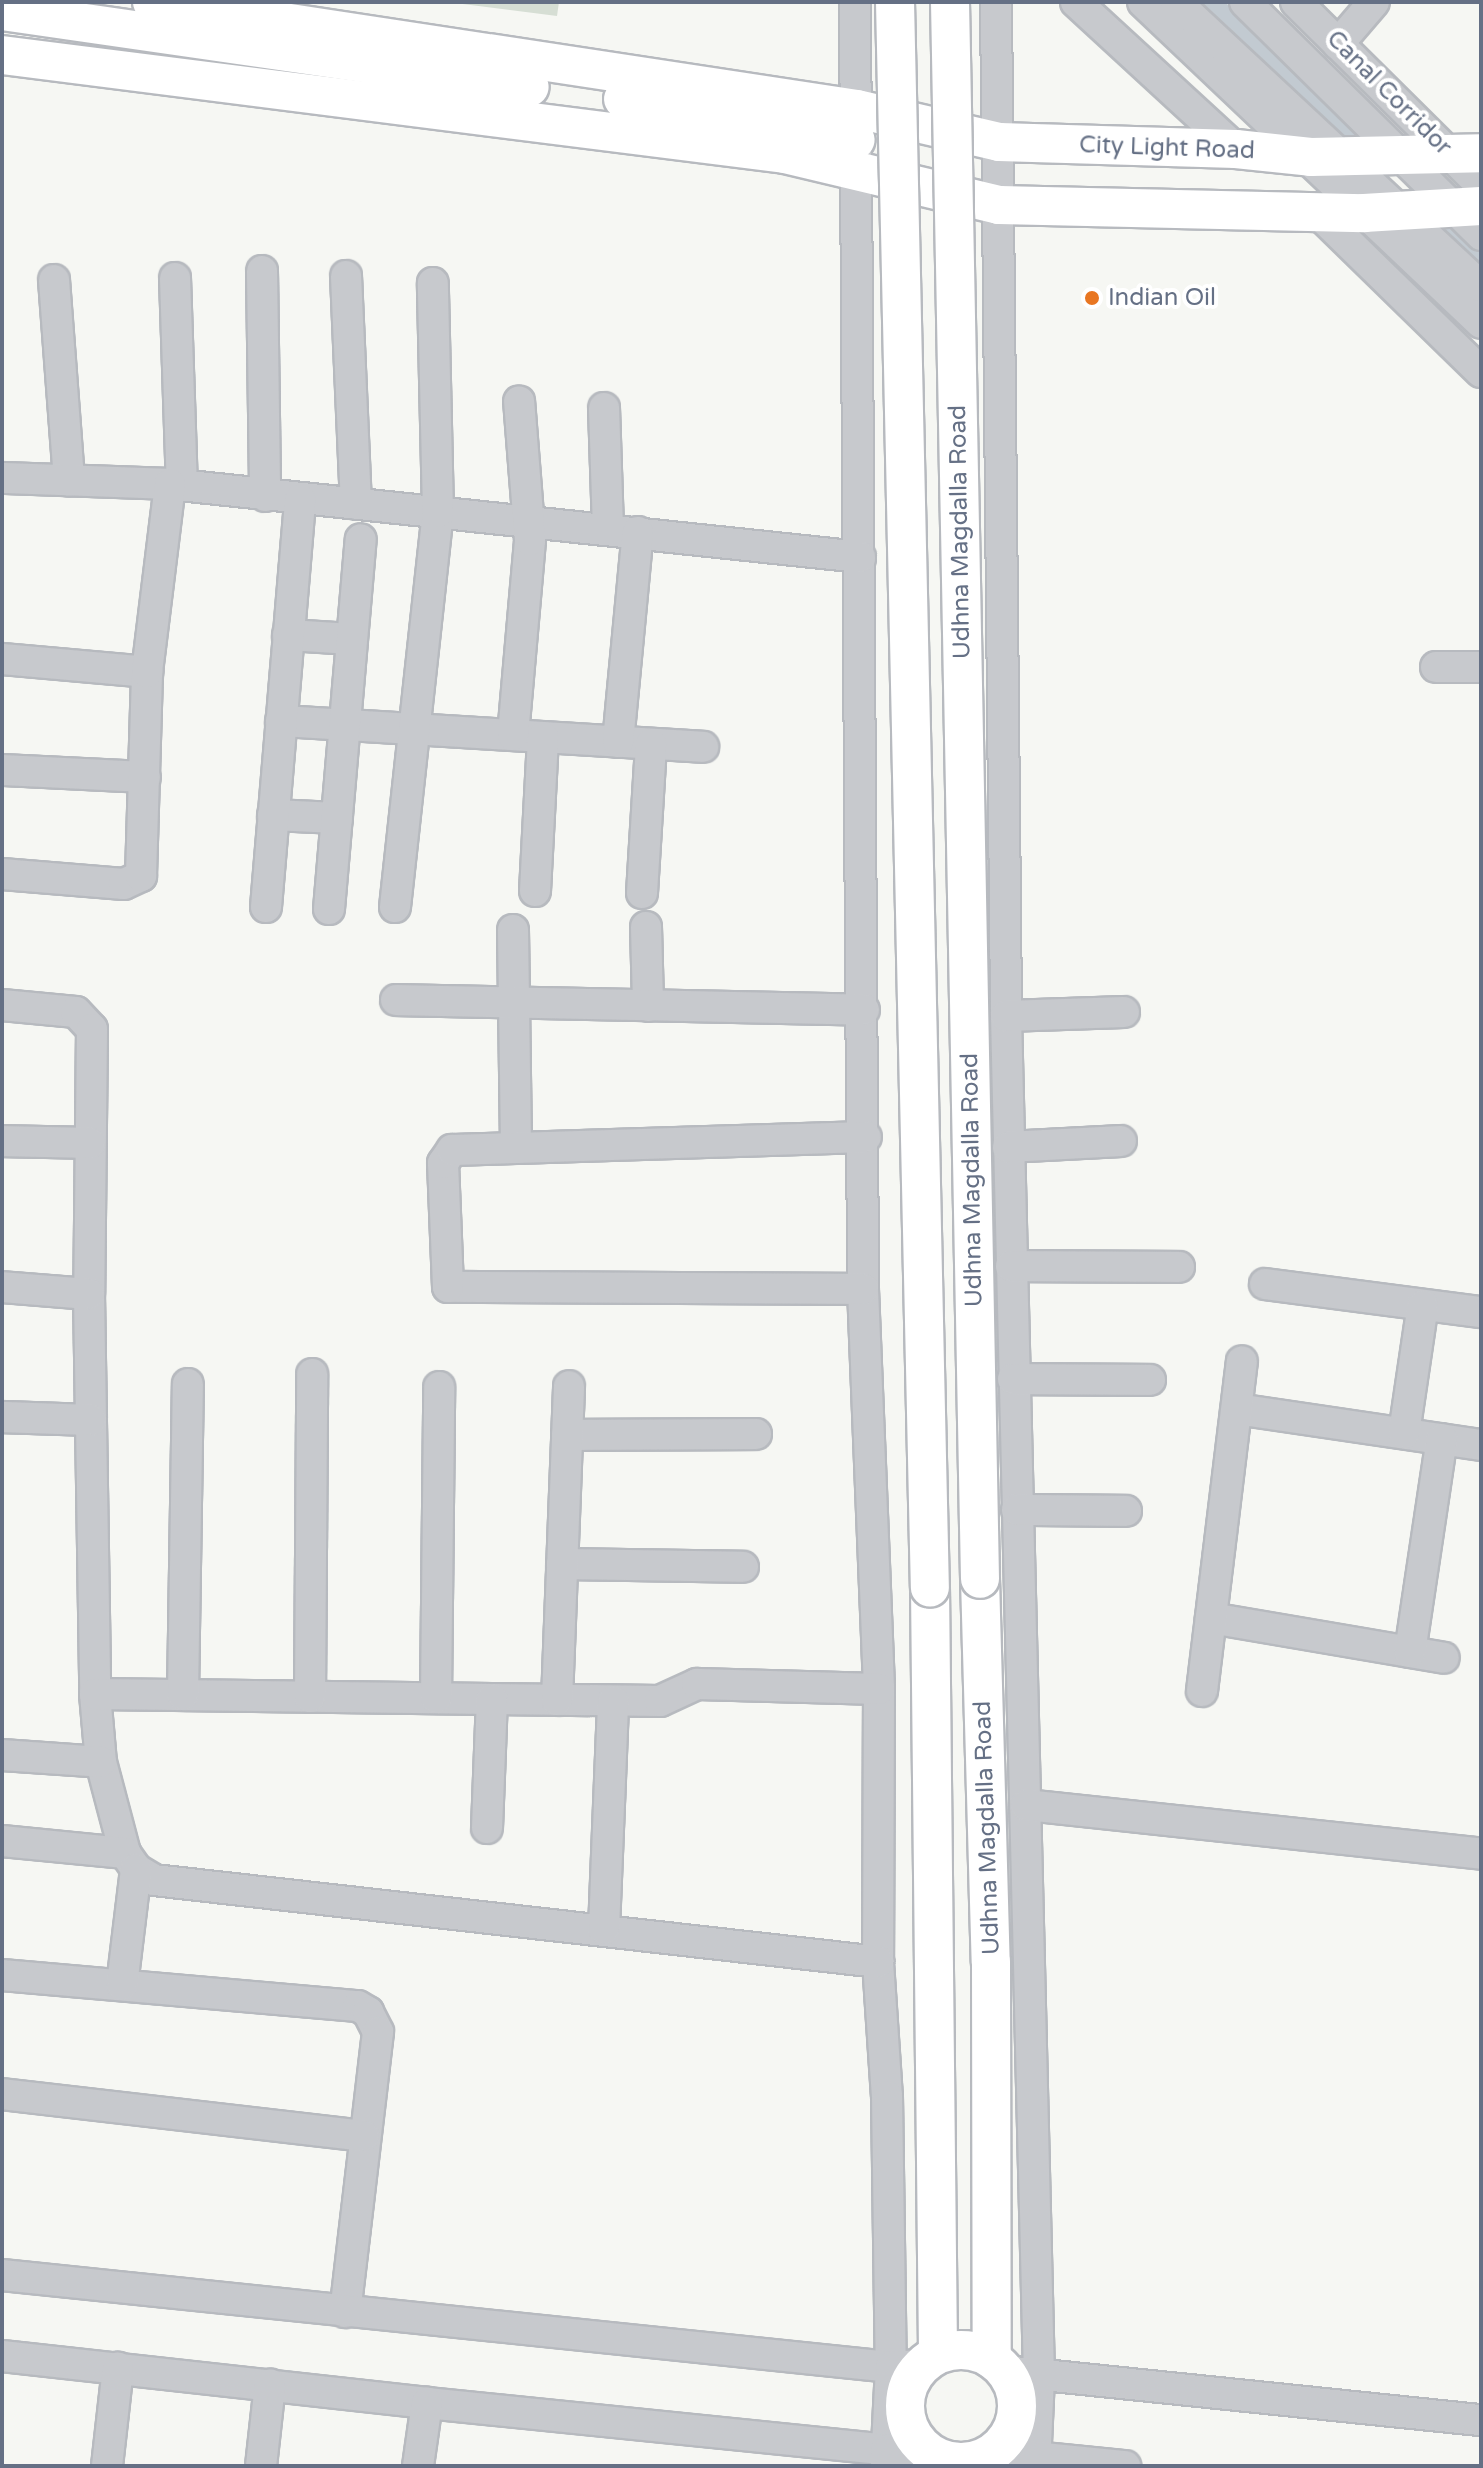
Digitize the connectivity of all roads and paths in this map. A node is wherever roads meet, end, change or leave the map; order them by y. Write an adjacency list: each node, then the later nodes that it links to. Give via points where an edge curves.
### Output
1 (152, 2): 17 (main road)
2 (855, 2): 17 (street)
3 (895, 2): 143 (main road, bridge, via 930,1588)
4 (950, 2): 145 (main road, Udhna Magdalla Road, bridge, via 980,1579 991,1962)
5 (996, 2): 18 (street)
6 (1076, 2): 19 (street)
7 (1143, 2): 22 (street)
8 (1176, 2): 22 (street)
9 (1245, 2): 21 (street)
10 (1296, 2): 14 (street, Canal Corridor)
11 (1374, 2): 14 (street)
12 (2, 11): 16 (main road)
13 (2, 35): 16 (main road)
14 (1338, 44): 20 (street, Canal Corridor)
15 (2, 55): 17 (main road, via 341,95)
16 (259, 59): 17 (main road, via 657,126 705,119)
17 (856, 139): 18 (main road, City Light Road); 24 (main road); 49 (street)
18 (999, 142): 19 (main road, City Light Road); 24 (street)
19 (1236, 149): 22 (main road, City Light Road)
20 (1465, 153): 21 (main road, City Light Road); 23 (street, Canal Corridor)
21 (1403, 155): 22 (main road, City Light Road); 25 (street)
22 (1325, 157): 27 (street)
23 (1481, 185)
24 (999, 205): 26 (main road); 81 (street)
25 (1465, 206): 27 (main road); 28 (street)
26 (1317, 212): 27 (main road); 36 (street)
27 (1381, 213): 34 (street); 35 (street)
28 (1481, 235)
29 (262, 271): 42 (street)
30 (346, 276): 44 (street)
31 (175, 278): 41 (street)
32 (54, 280): 40 (street)
33 (433, 283): 45 (street)
34 (1481, 286)
35 (1481, 323)
36 (1481, 372)
37 (519, 401): 46 (street)
38 (604, 408): 47 (street)
39 (2, 478): 40 (street)
40 (69, 480): 41 (street)
41 (176, 485): 42 (street); 55 (street)
42 (265, 496): 43 (street)
43 (300, 499): 44 (street); 50 (street)
44 (356, 504): 45 (street)
45 (438, 512): 46 (street); 58 (street)
46 (525, 520): 47 (street); 59 (street, via 530,540)
47 (623, 531): 49 (street); 60 (street)
48 (361, 539): 51 (street)
49 (860, 557): 79 (street)
50 (288, 635): 51 (street); 56 (street)
51 (352, 639): 57 (street)
52 (2, 659): 55 (street)
53 (1436, 667): 54 (street)
54 (1481, 667)
55 (147, 672): 64 (street)
56 (281, 721): 57 (street); 65 (street)
57 (345, 726): 58 (street); 66 (street)
58 (414, 729): 59 (street); 71 (street)
59 (528, 736): 60 (street); 68 (street)
60 (618, 742): 61 (street)
61 (651, 744): 62 (street); 69 (street)
62 (703, 747)
63 (2, 770): 64 (street)
64 (145, 777): 67 (street, via 144,869 137,881)
65 (273, 815): 66 (street); 70 (street)
66 (337, 818): 72 (street)
67 (2, 874)
68 (535, 891)
69 (642, 893)
70 (266, 907)
71 (395, 907)
72 (329, 909)
73 (646, 927): 78 (street)
74 (513, 930): 76 (street)
75 (396, 1000): 76 (street)
76 (514, 1003): 78 (street); 87 (street)
77 (2, 1005): 85 (street, via 62,1008 86,1018 92,1029)
78 (648, 1006): 79 (street)
79 (864, 1010): 82 (street)
80 (1124, 1012): 81 (street)
81 (1006, 1016): 86 (street)
82 (866, 1137): 87 (street); 92 (street)
83 (2, 1141): 85 (street)
84 (1121, 1141): 86 (street)
85 (90, 1143): 93 (street)
86 (1008, 1147): 88 (street)
87 (516, 1148): 92 (street, via 445,1154 448,1287)
88 (1011, 1266): 89 (street); 98 (street)
89 (1179, 1267)
90 (1265, 1284): 94 (street)
91 (2, 1287): 93 (street)
92 (863, 1289): 118 (street)
93 (89, 1294): 105 (street)
94 (1423, 1305): 95 (street); 106 (street)
95 (1481, 1312)
96 (1242, 1361): 103 (street)
97 (312, 1374): 122 (street)
98 (1013, 1379): 99 (street); 111 (street)
99 (1150, 1380)
100 (188, 1384): 121 (street)
101 (569, 1386): 108 (street)
102 (439, 1387): 123 (street)
103 (1237, 1409): 106 (street); 115 (street)
104 (2, 1417): 105 (street)
105 (91, 1420): 120 (street)
106 (1404, 1433): 109 (street)
107 (756, 1434): 108 (street)
108 (567, 1435): 113 (street)
109 (1442, 1439): 110 (street); 116 (street)
110 (1481, 1445)
111 (1017, 1510): 112 (street); 129 (street)
112 (1126, 1511)
113 (562, 1564): 114 (street); 125 (street)
114 (743, 1567)
115 (1211, 1618): 116 (street); 119 (street)
116 (1410, 1652): 117 (street)
117 (1444, 1658)
118 (879, 1689): 126 (street, via 697,1684 660,1701); 135 (street)
119 (1202, 1691)
120 (95, 1694): 121 (street); 128 (street)
121 (183, 1695): 122 (street)
122 (310, 1697): 123 (street)
123 (436, 1698): 124 (street)
124 (492, 1699): 125 (street); 130 (street)
125 (557, 1700): 126 (street)
126 (613, 1701): 134 (street)
127 (2, 1755): 128 (street)
128 (101, 1762): 133 (street)
129 (1026, 1805): 132 (street); 145 (street)
130 (487, 1828)
131 (2, 1841): 133 (street)
132 (1481, 1854)
133 (130, 1861): 134 (street, via 154,1880); 137 (street)
134 (604, 1929): 135 (street)
135 (878, 1962): 143 (street, via 887,2096)
136 (2, 1975): 137 (street)
137 (122, 1985): 139 (street, via 358,2006 368,2012 378,2032)
138 (2, 2094): 139 (street)
139 (364, 2136): 141 (street)
140 (2, 2275): 141 (street)
141 (345, 2312): 143 (street)
142 (2, 2356): 144 (street)
143 (917, 2362): 145 (main road, via 966,2350); 149 (street); 150 (main road, via 905,2398 908,2425)
144 (118, 2368): 146 (street); 153 (street)
145 (1012, 2369): 148 (street); 151 (main road, Udhna Magdalla Road, via 1018,2405 1011,2432); 152 (street)
146 (270, 2384): 147 (street); 154 (street)
147 (427, 2403): 149 (street); 155 (street)
148 (1481, 2420)
149 (886, 2458): 150 (street)
150 (934, 2458): 151 (main road)
151 (982, 2460): 152 (street)
152 (1035, 2462): 156 (street)
153 (107, 2466)
154 (261, 2466)
155 (418, 2466)
156 (1125, 2466)

